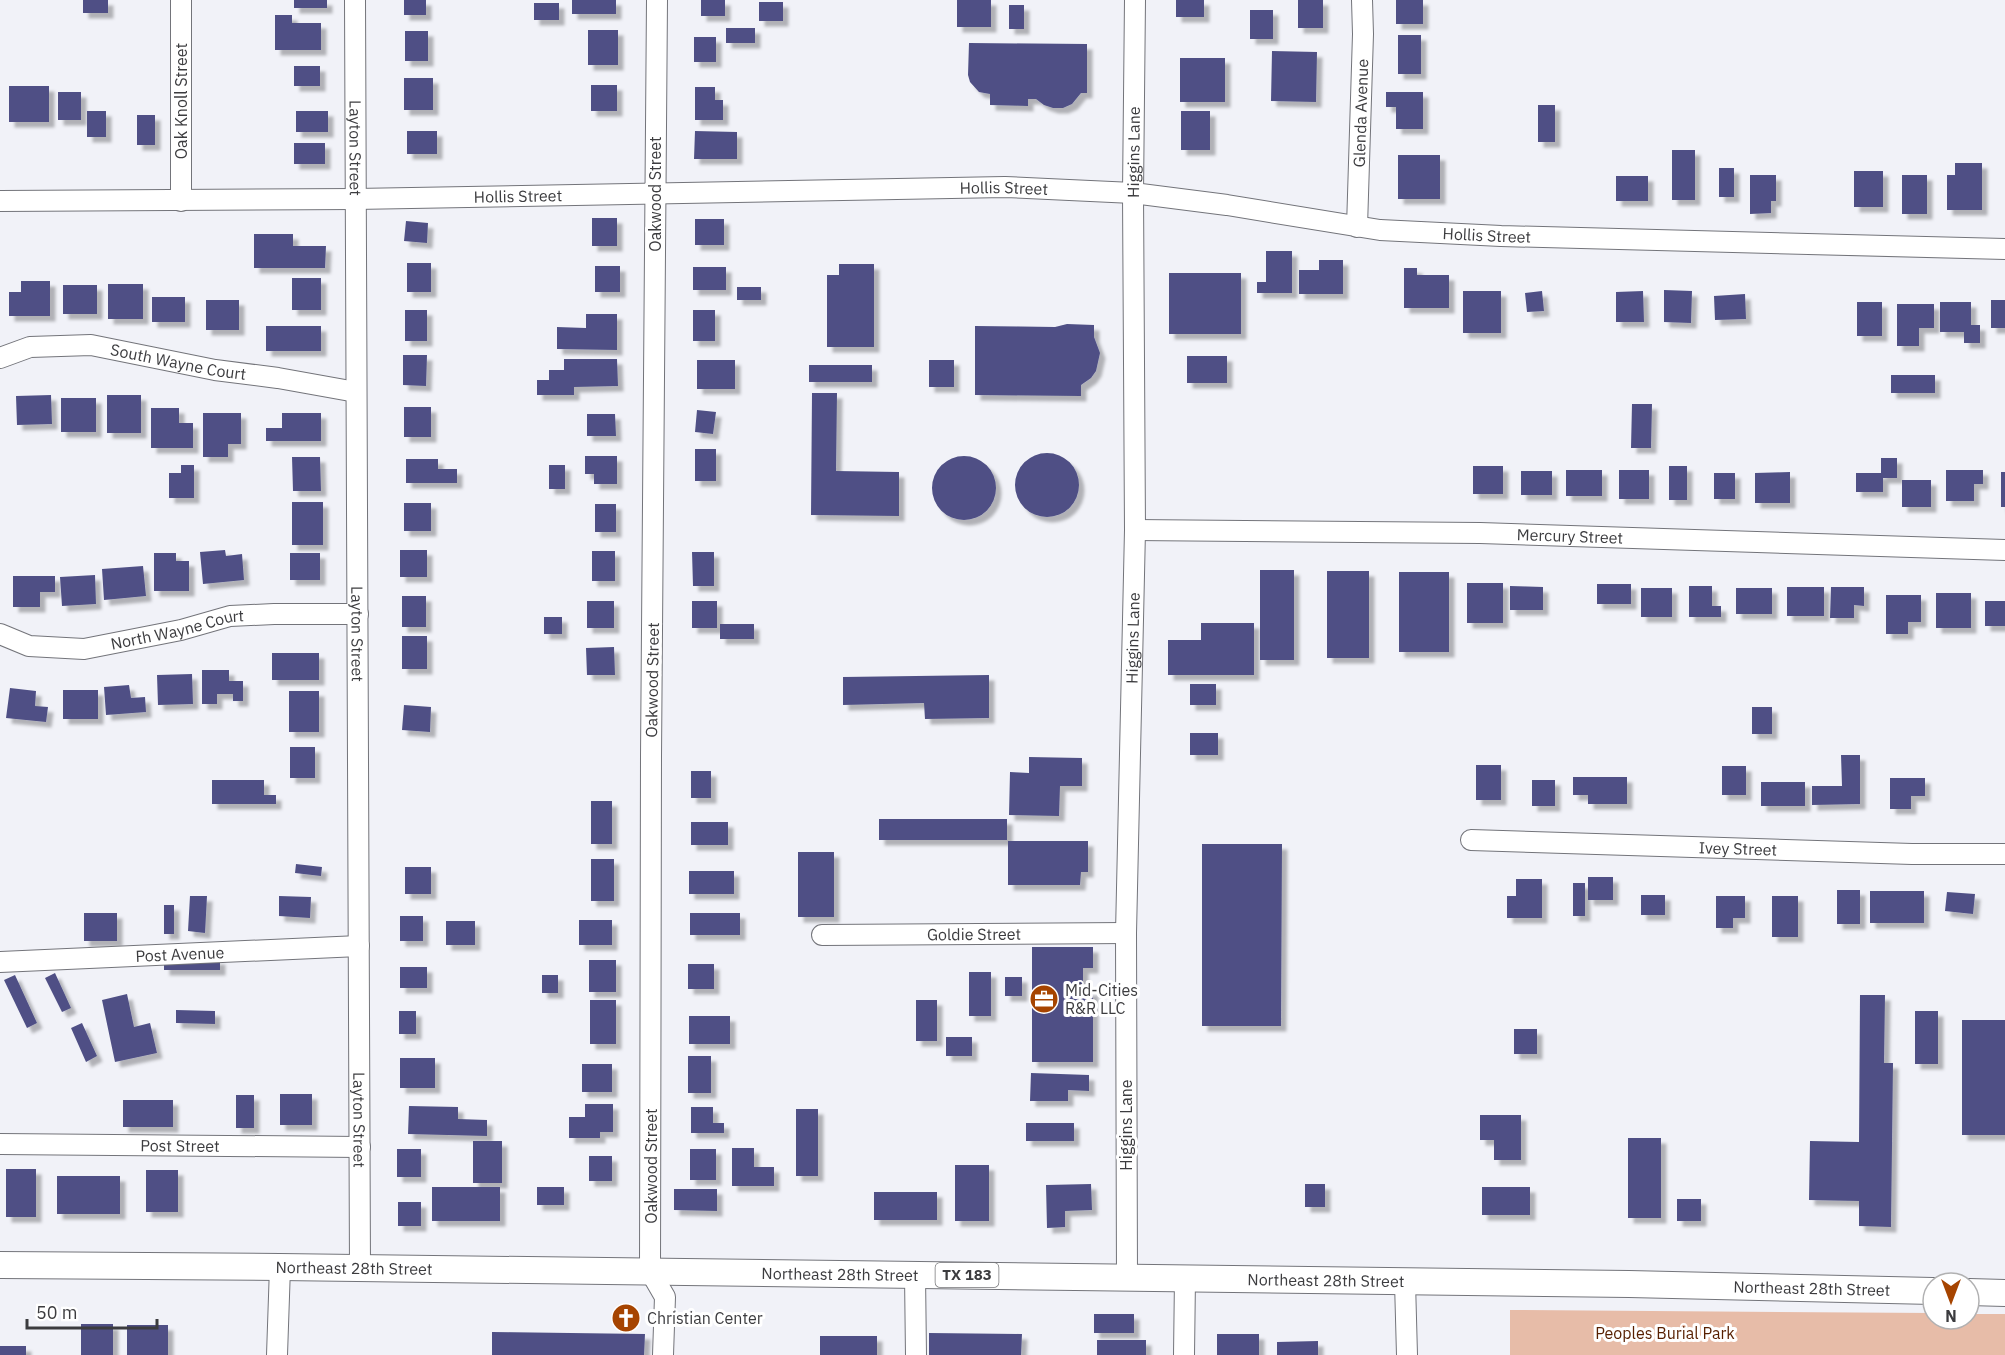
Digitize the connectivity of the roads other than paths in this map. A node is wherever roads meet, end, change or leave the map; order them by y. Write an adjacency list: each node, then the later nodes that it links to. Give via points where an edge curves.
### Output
1 (181, 0): 10 (street, Oak Knoll Street)
2 (355, 0): 8 (street, Layton Street)
3 (657, 0): 7 (street, Oakwood Street)
4 (1135, 0): 6 (street, Higgins Lane)
5 (1362, 0): 11 (street, Glenda Avenue)
6 (1133, 193): 7 (street, Hollis Street, via 937,187); 11 (street, Hollis Street); 15 (street, Higgins Lane)
7 (655, 194): 8 (street, Hollis Street); 30 (street, Oakwood Street)
8 (355, 199): 10 (street, Hollis Street); 14 (street, Layton Street)
9 (0, 201): 10 (street, Hollis Street)
10 (181, 201)
11 (1357, 226): 12 (street, Hollis Street, via 1500,236)
12 (2005, 249)
13 (0, 358): 14 (street, South Wayne Court, via 30,347 92,345 215,370)
14 (356, 392): 17 (street, Layton Street)
15 (1135, 530): 16 (street, Mercury Street, via 1480,533); 21 (street, Higgins Lane)
16 (2005, 550)
17 (358, 614): 18 (street, North Wayne Court, via 230,616 84,649 29,646); 23 (street, Layton Street)
18 (0, 633)
19 (1471, 840): 20 (street, Ivey Street)
20 (2005, 854)
21 (1126, 933): 22 (street, Goldie Street); 32 (street, Higgins Lane)
22 (822, 935)
23 (359, 946): 24 (street, Post Avenue); 26 (street, Layton Street)
24 (0, 962)
25 (0, 1144): 26 (street, Post Street)
26 (360, 1148): 29 (street, Layton Street)
27 (0, 1265): 28 (main road, Northeast 28th Street / TX 183)
28 (280, 1267): 29 (main road, Northeast 28th Street / TX 183); 38 (street)
29 (360, 1268): 30 (main road, Northeast 28th Street / TX 183)
30 (650, 1271): 31 (main road, Northeast 28th Street / TX 183); 39 (street, via 665,1297)
31 (915, 1275): 32 (main road, Northeast 28th Street / TX 183); 40 (street)
32 (1127, 1277): 33 (main road, Northeast 28th Street / TX 183)
33 (1185, 1278): 34 (main road, Northeast 28th Street / TX 183); 41 (street)
34 (1406, 1282): 35 (main road, Northeast 28th Street / TX 183); 42 (street)
35 (1921, 1291)
36 (1981, 1292): 37 (main road)
37 (2005, 1293)
38 (277, 1355)
39 (663, 1355)
40 (916, 1355)
41 (1184, 1355)
42 (1407, 1355)

